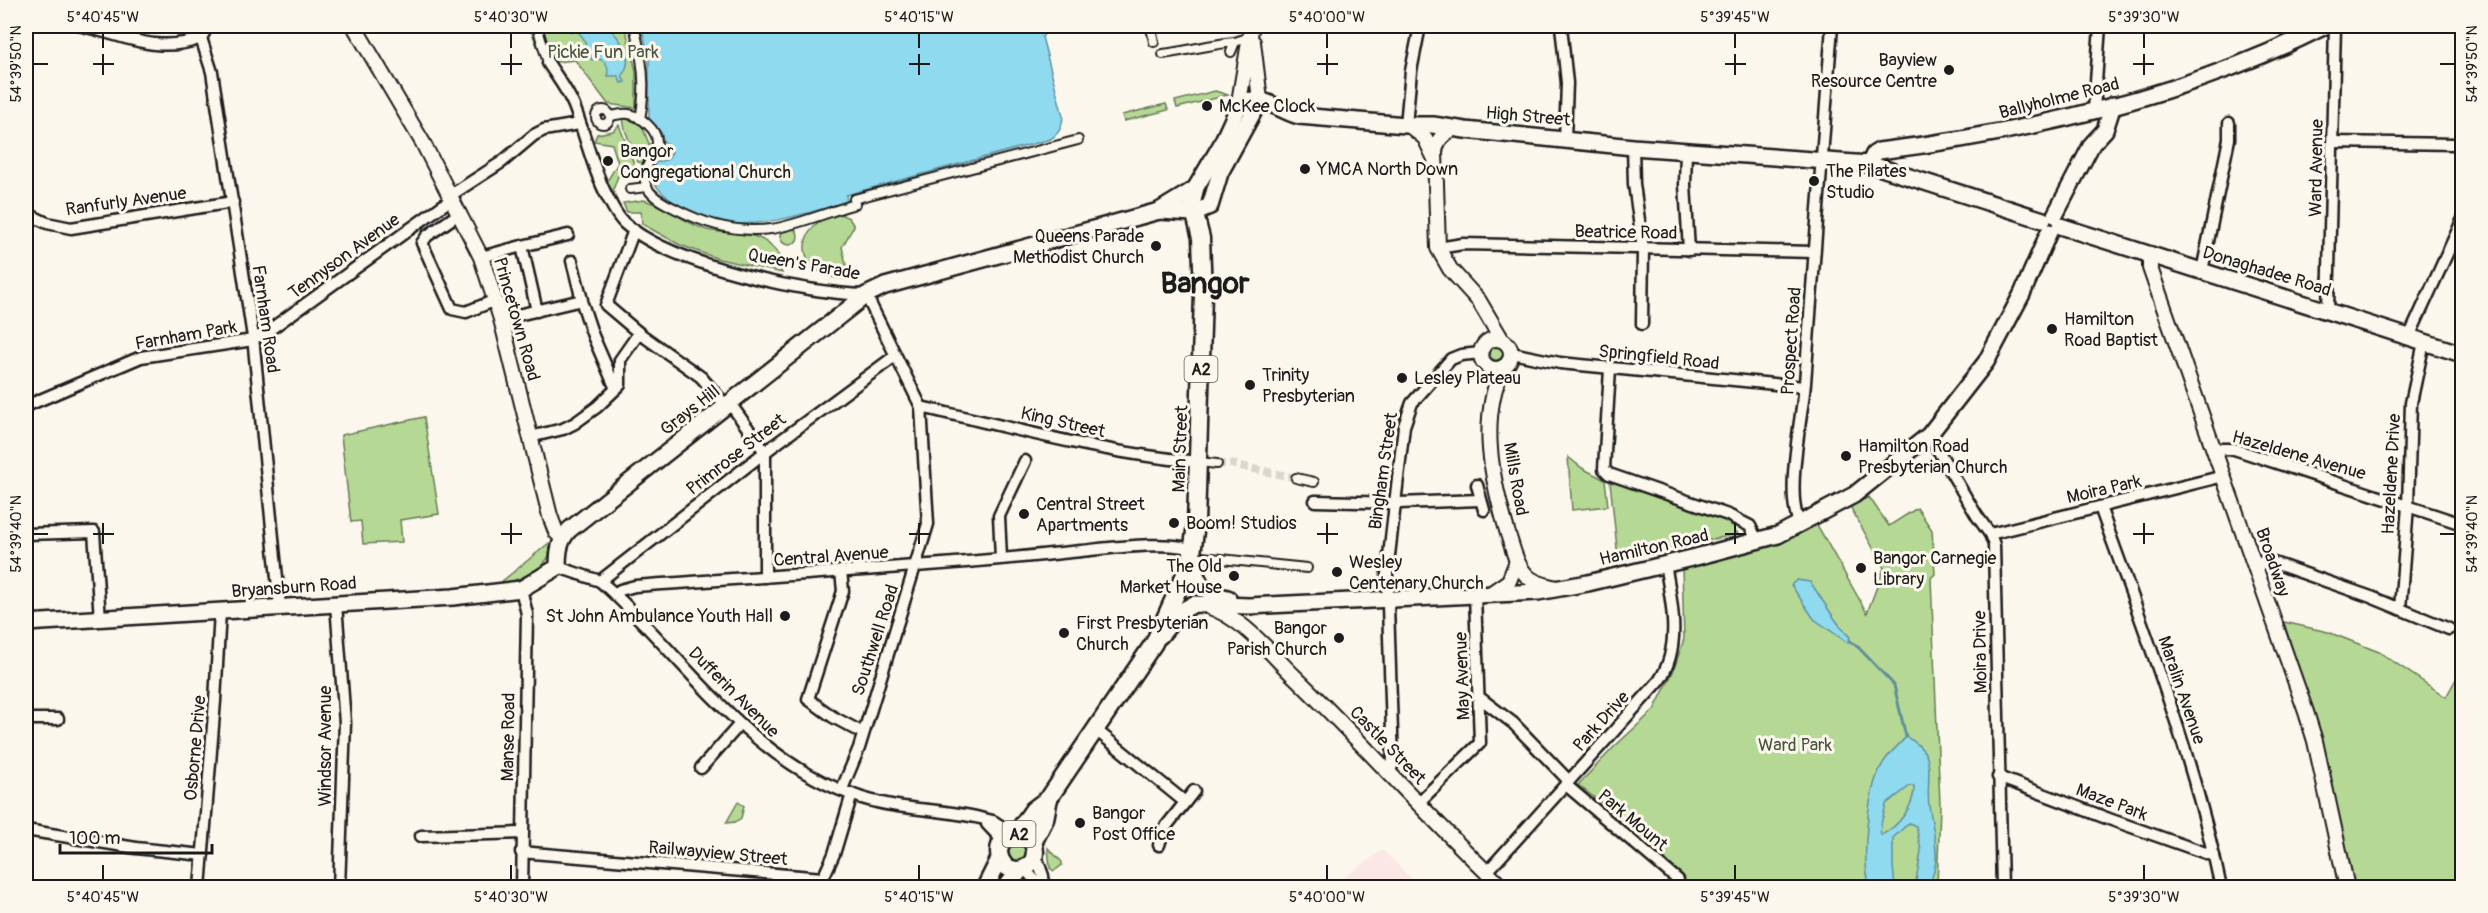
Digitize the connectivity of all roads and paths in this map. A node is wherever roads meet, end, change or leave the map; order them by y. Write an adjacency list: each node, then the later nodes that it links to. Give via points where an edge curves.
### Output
1 (82, 26): 14 (street, via 153,44)
2 (208, 26): 14 (street)
3 (354, 26): 42 (street, Princetown Road)
4 (537, 26): 19 (street)
5 (634, 26): 24 (street, via 645,96)
6 (1420, 26): 27 (street, via 1411,71)
7 (1561, 26): 29 (street, via 1567,83)
8 (1832, 26): 37 (street, Prospect Road)
9 (2100, 26): 23 (street)
10 (2325, 26): 21 (main road, Ballyholme Road, via 2239,64)
11 (2335, 26): 32 (street, Ward Avenue)
12 (1151, 28): 15 (street)
13 (1251, 31): 16 (street); 20 (street); 22 (street)
14 (201, 38): 43 (street, Farnham Road, via 212,72)
15 (1154, 42)
16 (1235, 42): 17 (street); 18 (street)
17 (1231, 52)
18 (1163, 54)
19 (549, 63): 26 (street, Queen's Parade, via 569,96)
20 (1260, 100): 22 (main road, via 1245,100); 27 (main road, High Street, via 1299,116); 47 (main road, via 1220,173 1211,205)
21 (2114, 105): 23 (main road, Ballyholme Road); 33 (main road, Hamilton Road, via 2105,130)
22 (1238, 108): 41 (main road)
23 (2094, 110): 33 (main road, Hamilton Road); 38 (main road, Ballyholme Road, via 1981,137 1879,151)
24 (640, 119): 26 (street, via 602,109 597,120); 39 (street, via 650,127 657,142 646,169)
25 (2229, 123): 61 (street)
26 (579, 124): 42 (street, Tennyson Avenue, via 534,135); 50 (street, Queen's Parade, via 608,199)
27 (1407, 125): 28 (main road, High Street); 36 (street, via 1425,138)
28 (1455, 128): 29 (main road, High Street); 36 (street, via 1438,140)
29 (1565, 139): 34 (main road, High Street)
30 (1078, 140): 39 (street, via 854,199 855,204 772,229 706,224 666,204)
31 (2463, 140): 32 (street, via 2455,144)
32 (2333, 142): 66 (street, Ward Avenue)
33 (2092, 144): 49 (main road, Hamilton Road)
34 (1633, 147): 35 (main road, High Street); 55 (street)
35 (1686, 151): 37 (main road, High Street); 56 (street)
36 (1435, 159): 54 (street)
37 (1821, 160): 38 (main road, Donaghadee Road); 57 (street, Prospect Road)
38 (1869, 164): 49 (main road, Donaghadee Road)
39 (647, 187): 40 (street)
40 (630, 189)
41 (1195, 189): 44 (main road); 47 (main road, Main Street / A2)
42 (452, 197): 46 (street, Princetown Road); 70 (street, Tennyson Avenue)
43 (233, 202): 45 (street, Ranfurly Avenue, via 71,228); 70 (street, Farnham Road)
44 (1159, 211): 47 (main road); 62 (main road, Queen's Parade, via 885,286)
45 (26, 213)
46 (460, 213): 59 (street, Princetown Road); 63 (street, via 422,243 452,309 466,312)
47 (1193, 213): 89 (main road, Main Street / A2, via 1203,261)
48 (2463, 221): 52 (street, Hazeldene Drive)
49 (2052, 223): 58 (main road, Donaghadee Road); 84 (main road, Hamilton Road, via 2022,294 1986,362)
50 (633, 230): 62 (street, Queen's Parade, via 702,264 780,283); 69 (street, via 605,303)
51 (568, 235): 53 (street)
52 (2459, 236): 71 (street, Hazeldene Drive)
53 (522, 246): 59 (street); 65 (street)
54 (1438, 248): 55 (street, Beatrice Road, via 1463,244); 72 (street, via 1450,269 1479,301)
55 (1643, 249): 56 (street, Beatrice Road); 68 (street)
56 (1689, 250): 57 (street, Beatrice Road)
57 (1814, 252): 79 (street, Prospect Road)
58 (2150, 254): 61 (main road, Donaghadee Road); 86 (street, Broadway, via 2150,268)
59 (481, 257): 63 (street, Princetown Road)
60 (572, 261): 65 (street, via 582,300)
61 (2202, 271): 66 (main road, Donaghadee Road)
62 (866, 295): 76 (street, Southwell Road); 81 (main road, Grays Hill)
63 (496, 300): 67 (street, Princetown Road)
64 (584, 306): 80 (street)
65 (537, 310): 67 (street)
66 (2328, 311): 71 (main road, Donaghadee Road)
67 (501, 319): 85 (street, Princetown Road)
68 (1642, 324)
69 (639, 333): 80 (street, via 620,360 622,378); 81 (street, via 701,377)
70 (253, 338): 82 (street, Farnham Park, via 135,358); 124 (street, Farnham Road)
71 (2416, 339): 75 (main road, Donaghadee Road); 97 (street, Hazeldene Drive)
72 (1502, 340): 73 (street, via 1488,341); 74 (street)
73 (1481, 353): 77 (street, via 1483,362 1490,367); 96 (street, Bingham Street, via 1451,359 1412,403 1404,426)
74 (1512, 353): 77 (street); 78 (street, Springfield Road)
75 (2463, 354)
76 (895, 356): 83 (street, Southwell Road); 87 (street, Primrose Street)
77 (1503, 367): 107 (street, Mills Road, via 1496,382 1489,454)
78 (1610, 369): 79 (street, Springfield Road); 104 (street, via 1604,469 1728,515 1750,526)
79 (1804, 387): 99 (street, Prospect Road, via 1793,494 1794,513)
80 (616, 389): 85 (street, via 575,423)
81 (729, 405): 87 (street); 103 (main road, Grays Hill)
82 (26, 406)
83 (921, 407): 89 (street, King Street, via 1106,448); 110 (street, Southwell Road, via 928,524)
84 (1929, 435): 99 (main road, Hamilton Road, via 1854,495); 102 (street, Moira Drive)
85 (530, 437): 103 (street, Princetown Road, via 550,516)
86 (2215, 449): 91 (street, Broadway); 97 (street, Hazeldene Avenue, via 2234,449)
87 (765, 452): 114 (street); 115 (street, Primrose Street)
88 (1025, 461): 106 (street, via 999,516)
89 (1199, 462): 90 (street); 105 (main road, Main Street / A2)
90 (1217, 464)
91 (2224, 476): 98 (street, Moira Park); 108 (street, Broadway)
92 (1296, 478): 93 (street)
93 (1314, 482)
94 (1477, 485): 96 (street, via 1482,505)
95 (1316, 501): 96 (street)
96 (1395, 502): 120 (street, Bingham Street)
97 (2408, 506): 100 (street, Hazeldene Avenue); 125 (street, Hazeldene Drive)
98 (2100, 507): 102 (street, Moira Park); 155 (street, Maralin Avenue, via 2172,709)
99 (1799, 522): 104 (main road, Hamilton Road)
100 (2463, 524)
101 (26, 534): 127 (street, via 94,532)
102 (1990, 534): 140 (street, Moira Drive, via 1996,572)
103 (562, 538): 111 (main road)
104 (1758, 542): 109 (main road, Hamilton Road)
105 (1192, 556): 106 (street, Central Avenue, via 1188,547 1148,545); 112 (street); 123 (main road, Hamilton Road, via 1198,582 1209,593); 131 (main road, Main Street / A2)
106 (1001, 558): 110 (street, Central Avenue)
107 (1517, 561): 116 (street, Mills Road, via 1535,582); 118 (street, via 1509,581)
108 (2254, 563): 125 (street, via 2274,563); 169 (street, Broadway, via 2315,741)
109 (1665, 564): 116 (main road, Hamilton Road); 141 (street, Park Drive, via 1674,634 1666,671)
110 (916, 566): 113 (street, Central Avenue); 137 (street, Southwell Road)
111 (558, 567): 115 (street, Dufferin Avenue); 117 (main road, Bryansburn Road)
112 (1307, 568)
113 (841, 571): 114 (street, Central Avenue); 137 (street, via 843,591 808,699)
114 (765, 577): 119 (street, Central Avenue, via 635,586)
115 (600, 581): 119 (street, Dufferin Avenue)
116 (1557, 588): 118 (main road, Hamilton Road)
117 (521, 589): 122 (main road, Bryansburn Road); 148 (street, Manse Road, via 527,615)
118 (1483, 594): 120 (main road, Hamilton Road); 132 (street, May Avenue)
119 (616, 595): 135 (street, Dufferin Avenue)
120 (1386, 598): 123 (main road, Hamilton Road); 139 (street, Bingham Street, via 1393,764)
121 (1200, 603): 123 (main road, Hamilton Road); 129 (street, Castle Street, via 1217,609); 131 (main road, Main Street, via 1180,612)
122 (336, 604): 124 (main road, Bryansburn Road); 162 (street, Windsor Avenue, via 345,723)
123 (1256, 605): 129 (street, via 1244,618)
124 (280, 608): 126 (main road, Bryansburn Road)
125 (2400, 609): 130 (street)
126 (219, 611): 127 (main road, Bryansburn Road); 154 (street, Osborne Drive)
127 (100, 619): 128 (main road, Bryansburn Road)
128 (26, 623)
129 (1246, 629): 139 (street, Castle Street)
130 (2449, 629)
131 (1154, 643): 136 (main road, Main Street / A2)
132 (1480, 698): 141 (street, Park Mount, via 1513,723); 146 (street, May Avenue, via 1480,742)
133 (58, 718): 134 (street)
134 (26, 719)
135 (740, 724): 138 (street); 143 (street, Dufferin Avenue, via 772,753)
136 (1096, 730): 144 (main road, Main Street / A2); 145 (street)
137 (863, 733): 143 (street, Southwell Road)
138 (701, 768)
139 (1389, 772): 146 (street, Castle Street)
140 (1998, 777): 155 (street, Maze Park); 167 (street, Moira Drive)
141 (1567, 783): 158 (street, Park Drive); 159 (street, Park Mount)
142 (1194, 791): 145 (street)
143 (847, 792): 150 (street, Dufferin Avenue, via 865,799 980,818); 153 (street, Railwayview Street, via 834,854 823,878)
144 (1049, 798): 150 (main road, Main Street / A2); 152 (main road, Main Street / A2)
145 (1185, 802): 151 (street, via 1164,829)
146 (1418, 803): 158 (street, Castle Street)
147 (26, 830): 154 (street)
148 (522, 833): 149 (street); 153 (street, Manse Road)
149 (421, 836)
150 (1010, 836): 152 (main road, A2, via 1026,836); 156 (main road, A2, via 999,849)
151 (1160, 845)
152 (1034, 848): 157 (main road, A2, via 1032,862); 160 (street)
153 (521, 852): 163 (street, Manse Road)
154 (203, 855): 161 (street, Osborne Drive)
155 (2214, 856): 168 (street, Maralin Avenue)
156 (1000, 858): 157 (main road, A2, via 1010,869); 164 (main road, A2)
157 (1022, 869): 160 (street); 165 (main road, A2)
158 (1487, 872): 166 (street, Castle Street)
159 (1678, 880)
160 (1044, 887)
161 (200, 888)
162 (339, 888)
163 (522, 888)
164 (985, 888)
165 (1006, 888)
166 (1503, 888)
167 (2002, 888)
168 (2221, 888)
169 (2347, 888)

